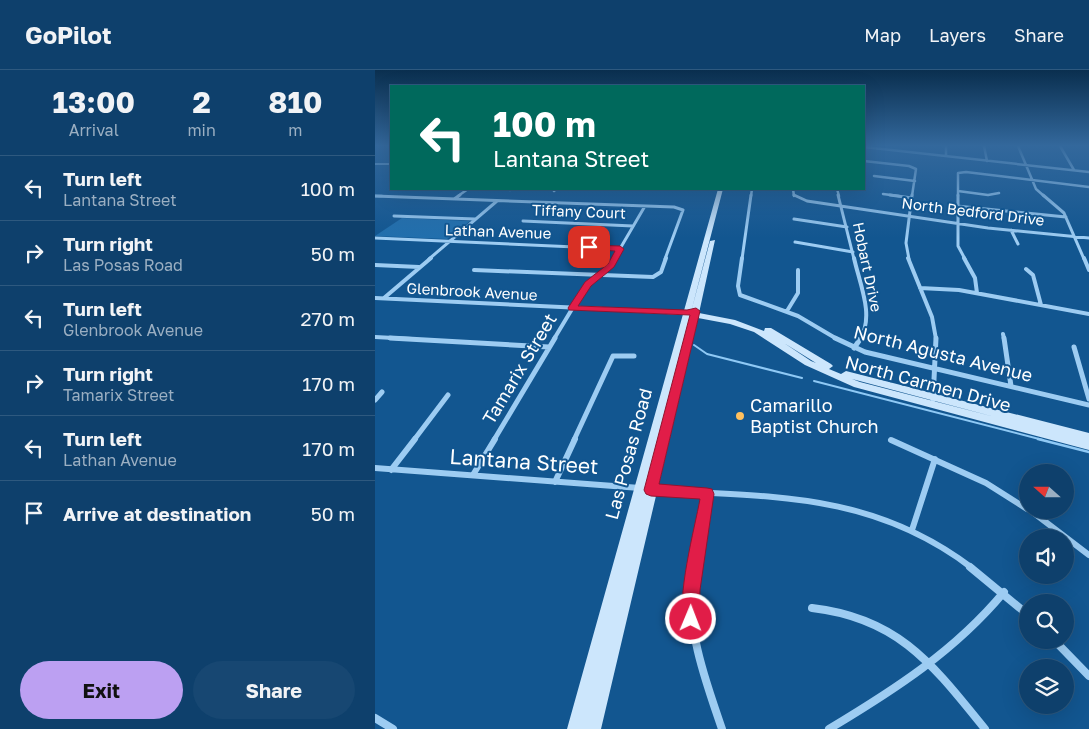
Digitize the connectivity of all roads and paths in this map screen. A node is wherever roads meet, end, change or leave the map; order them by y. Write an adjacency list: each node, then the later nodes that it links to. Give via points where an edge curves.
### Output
1 (880, 177): 7 (street)
2 (915, 177): 7 (street)
3 (957, 177): 15 (street)
4 (1004, 177): 6 (street)
5 (1031, 177): 6 (street)
6 (1032, 180): 8 (street); 27 (street, via 1036,189 1059,206)
7 (915, 181): 19 (street)
8 (1089, 187)
9 (468, 190): 20 (street)
10 (719, 190): 57 (main road, Las Posas Road)
11 (725, 190): 57 (main road, Las Posas Road)
12 (751, 190): 56 (street, North Agusta Avenue, via 739,294)
13 (793, 190): 23 (street, North Bedford Drive, via 792,195 796,198)
14 (837, 190): 23 (street, Hobart Drive)
15 (958, 191): 16 (street, via 988,195); 24 (street)
16 (999, 193)
17 (883, 194): 19 (street)
18 (376, 197): 20 (street)
19 (912, 198): 26 (street)
20 (454, 199): 21 (street)
21 (497, 201): 22 (street); 28 (street)
22 (645, 206): 32 (street, Tamarix Street); 49 (street, via 677,207 683,212 661,272 644,279)
23 (841, 206): 26 (street, North Bedford Drive); 33 (street, Hobart Drive)
24 (957, 206): 27 (street); 31 (street)
25 (394, 216): 28 (street)
26 (909, 216): 31 (street, North Bedford Drive); 50 (street, via 907,252)
27 (1066, 217): 35 (street)
28 (476, 219): 38 (street)
29 (793, 219): 33 (street)
30 (523, 221): 32 (street, Tiffany Court)
31 (958, 224): 34 (street, North Bedford Drive); 51 (street, via 958,246 975,278)
32 (633, 226): 41 (street, Tamarix Street)
33 (847, 227): 42 (street, Hobart Drive)
34 (1011, 230): 35 (street, North Bedford Drive); 40 (street)
35 (1075, 236): 37 (street, North Bedford Drive); 48 (street)
36 (375, 238): 38 (street, Lathan Avenue)
37 (1089, 238)
38 (450, 242): 41 (street, Lathan Avenue); 44 (street)
39 (795, 242): 42 (street)
40 (1018, 244)
41 (620, 249): 49 (street, Tamarix Street)
42 (853, 252): 63 (street, Hobart Drive, via 867,320 864,333)
43 (375, 265): 44 (street)
44 (420, 268): 53 (street)
45 (1026, 269): 54 (street, via 1033,275)
46 (474, 270): 49 (street)
47 (798, 270): 56 (street, via 798,293)
48 (1089, 270)
49 (600, 275): 55 (street, Tamarix Street, via 588,284)
50 (921, 288): 51 (street); 65 (street, via 936,334)
51 (977, 294): 54 (street)
52 (375, 298): 53 (street, Glenbrook Avenue)
53 (383, 299): 55 (street, Glenbrook Avenue)
54 (1041, 305): 58 (street)
55 (572, 308): 57 (street, Glenbrook Avenue); 61 (street, Tamarix Street)
56 (787, 311): 63 (street, North Agusta Avenue)
57 (692, 313): 71 (main road, North Carmen Drive, via 763,333 808,363 838,378); 81 (main road, Las Posas Road)
58 (1089, 314)
59 (1003, 334): 66 (street)
60 (375, 338): 61 (street)
61 (549, 347): 79 (street, Tamarix Street)
62 (1074, 347): 69 (street)
63 (854, 348): 65 (street, North Agusta Avenue)
64 (634, 356): 80 (street, via 613,356 611,359)
65 (936, 369): 66 (street, North Agusta Avenue); 71 (street)
66 (1011, 386): 72 (street, North Agusta Avenue)
67 (383, 392): 70 (street)
68 (447, 395): 78 (street)
69 (1089, 399)
70 (375, 400)
71 (933, 401): 73 (main road, North Carmen Drive); 75 (main road, North Carmen Drive)
72 (1089, 405)
73 (1089, 437)
74 (891, 440): 76 (street)
75 (1089, 445)
76 (935, 459): 83 (street); 85 (street)
77 (375, 468): 78 (street, Lantana Street)
78 (391, 470): 79 (street, Lantana Street)
79 (473, 475): 80 (street, Lantana Street)
80 (555, 482): 81 (street, Lantana Street)
81 (645, 489): 82 (street, Lantana Street); 95 (main road, Las Posas Road); 96 (main road, Las Posas Road)
82 (707, 494): 85 (street, Lantana Street, via 819,502 855,509); 97 (street, via 691,590 691,619 696,650)
83 (1019, 503)
84 (1042, 519): 86 (street)
85 (912, 530): 87 (street, Lantana Street, via 940,545)
86 (1088, 554)
87 (1004, 592): 88 (street, Lantana Street); 91 (street, via 961,641)
88 (1019, 606)
89 (812, 608): 91 (street, via 845,612 879,625 913,648)
90 (1063, 649): 92 (street)
91 (930, 665): 98 (street); 99 (street)
92 (1089, 676)
93 (378, 724): 94 (street)
94 (393, 729)
95 (576, 729)
96 (592, 729)
97 (722, 729)
98 (829, 729)
99 (985, 729)

